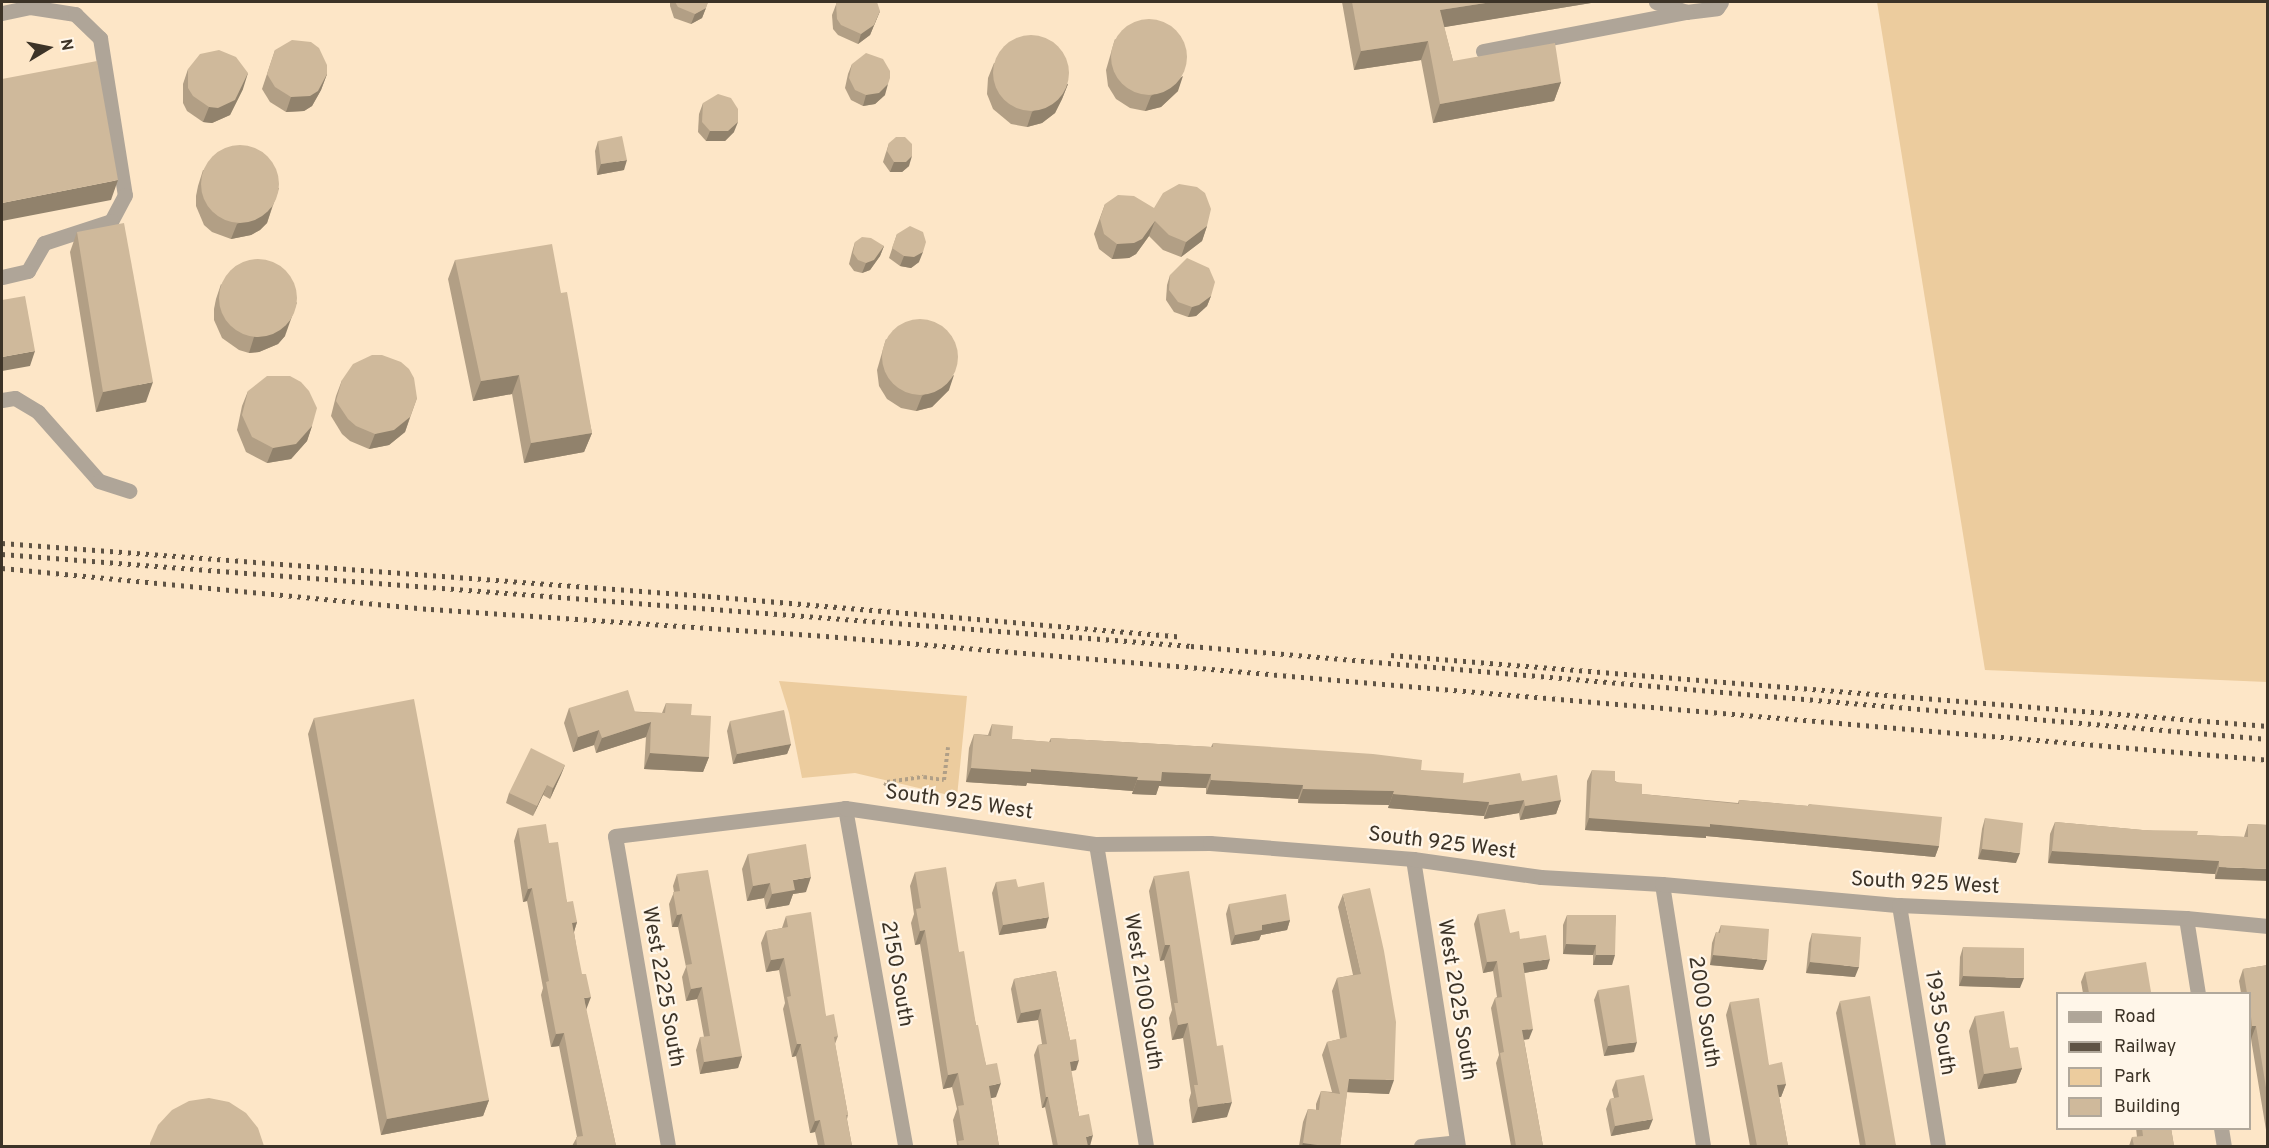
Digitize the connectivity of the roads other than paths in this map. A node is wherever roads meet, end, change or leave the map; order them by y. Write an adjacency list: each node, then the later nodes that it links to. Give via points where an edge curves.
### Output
1 (1656, 2): 3 (street)
2 (1721, 2): 3 (street, via 1717,8)
3 (1686, 12): 5 (street)
4 (2, 13): 6 (street, via 30,8 75,14 100,38 125,195 111,221 44,243 28,271)
5 (1483, 51)
6 (2, 277)
7 (2, 400): 8 (street, via 15,398 38,412 99,481)
8 (129, 491)
9 (845, 808): 10 (street, South 925 West); 11 (street, South 925 West); 21 (street, 2150 South)
10 (615, 836): 20 (street, West 2225 South)
11 (1096, 844): 12 (street, South 925 West, via 1210,843); 22 (street, West 2100 South)
12 (1413, 859): 13 (street, South 925 West, via 1541,877); 19 (street, West 2025 South)
13 (1662, 884): 14 (street, South 925 West); 24 (street, 2000 South)
14 (1899, 905): 15 (street, South 925 West); 25 (street, 1935 South)
15 (2186, 918): 16 (street, South 925 West); 17 (street)
16 (2268, 926)
17 (2198, 992)
18 (2221, 1130): 26 (street)
19 (1457, 1144): 23 (street)
20 (668, 1146)
21 (905, 1146)
22 (1146, 1146)
23 (1421, 1146)
24 (1702, 1146)
25 (1938, 1146)
26 (2224, 1146)

